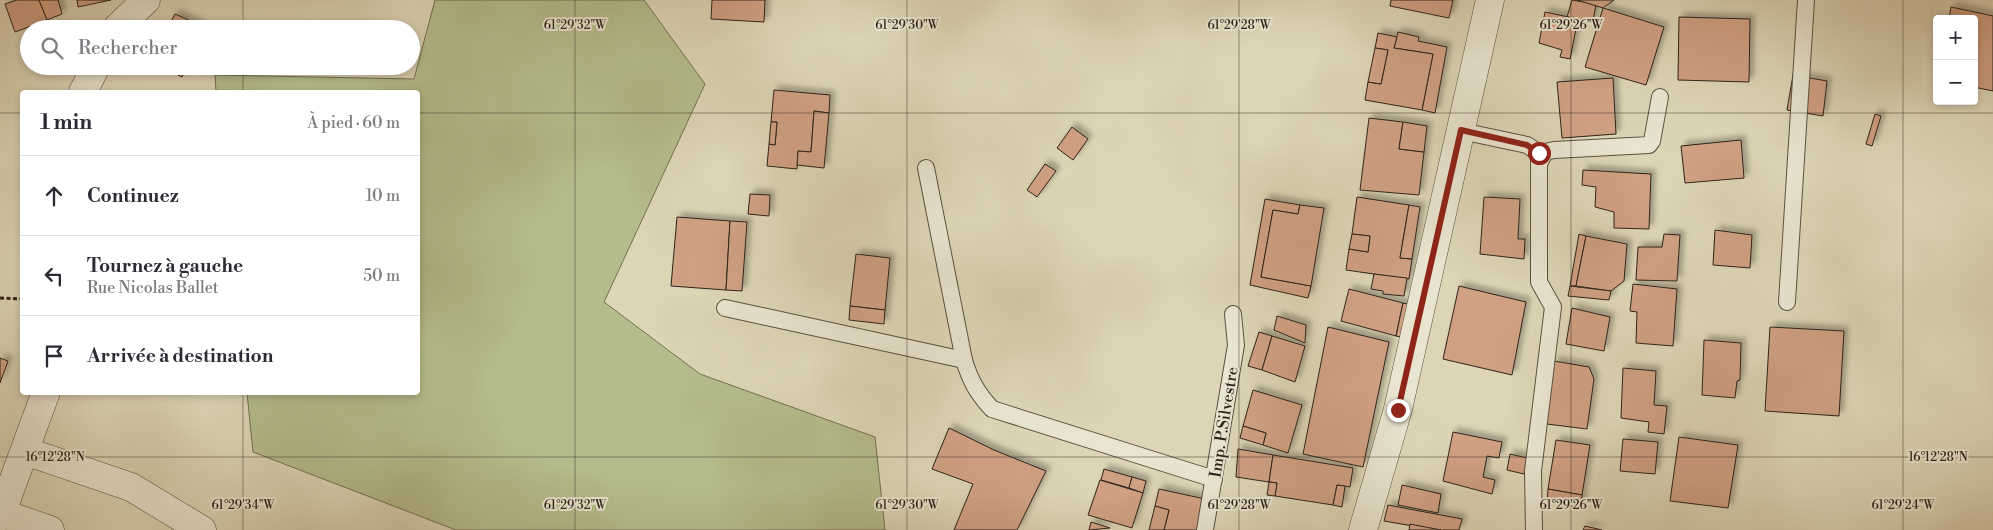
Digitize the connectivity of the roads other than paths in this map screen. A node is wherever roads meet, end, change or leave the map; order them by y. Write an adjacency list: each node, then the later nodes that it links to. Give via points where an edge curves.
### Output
1 (146, 0): 4 (street)
2 (1490, 0): 8 (street)
3 (1806, 0): 11 (lane)
4 (125, 20)
5 (92, 75): 6 (street)
6 (84, 90)
7 (1660, 96): 9 (lane, via 1649,145 1554,150 1545,152)
8 (1461, 130): 9 (lane, via 1533,147 1539,153); 22 (street, via 1398,410)
9 (1539, 164): 23 (lane, via 1539,282 1552,307 1533,471)
10 (926, 168): 14 (lane)
11 (1787, 302)
12 (725, 308): 14 (lane)
13 (1233, 314): 17 (lane, Imp. P.Silvestre, via 1236,345)
14 (964, 360): 17 (lane, via 978,394 992,409)
15 (45, 395): 16 (street)
16 (25, 451): 18 (street); 20 (street, via 131,487)
17 (1214, 479): 21 (lane, Imp. P.Silvestre)
18 (1, 515): 19 (street)
19 (50, 530)
20 (202, 530)
21 (1205, 530)
22 (1363, 530)
23 (1534, 530)

